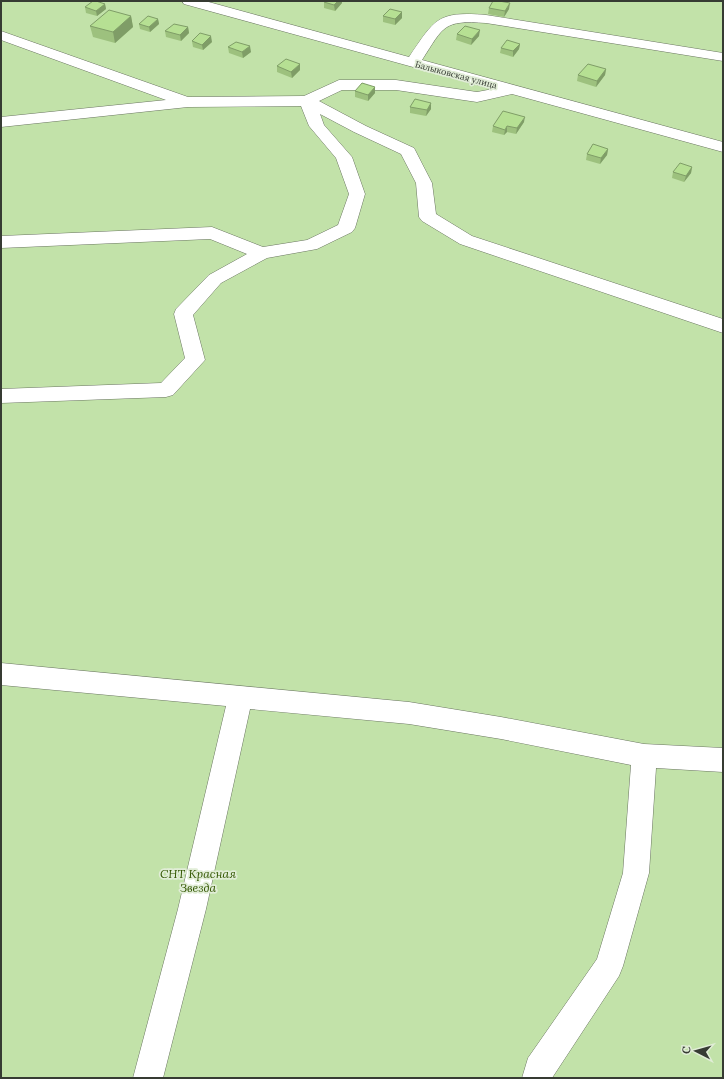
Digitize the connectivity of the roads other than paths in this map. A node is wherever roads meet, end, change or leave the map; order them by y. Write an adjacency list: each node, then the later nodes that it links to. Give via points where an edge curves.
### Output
1 (189, 1): 4 (street, Балыковская улица)
2 (1, 35): 7 (street)
3 (723, 57): 4 (street, via 486,18 462,18 439,25)
4 (412, 63): 5 (street, Балыковская улица)
5 (510, 90): 6 (street, via 477,97 396,86 339,85); 9 (street, Балыковская улица)
6 (307, 101): 7 (street); 11 (street, via 318,126 344,157 357,194 346,228 311,245); 12 (street, via 408,151 424,182 428,217 466,240)
7 (188, 102): 8 (street)
8 (1, 122)
9 (723, 147)
10 (1, 242): 11 (street, via 212,233)
11 (262, 253): 13 (street, via 215,279 183,314 195,360 166,390)
12 (723, 326)
13 (1, 396)
14 (1, 674): 15 (street)
15 (240, 697): 16 (street, via 409,713); 18 (street, via 192,909)
16 (644, 756): 17 (street); 19 (street, via 636,872 609,966 539,1069)
17 (723, 760)
18 (148, 1078)
19 (537, 1078)

